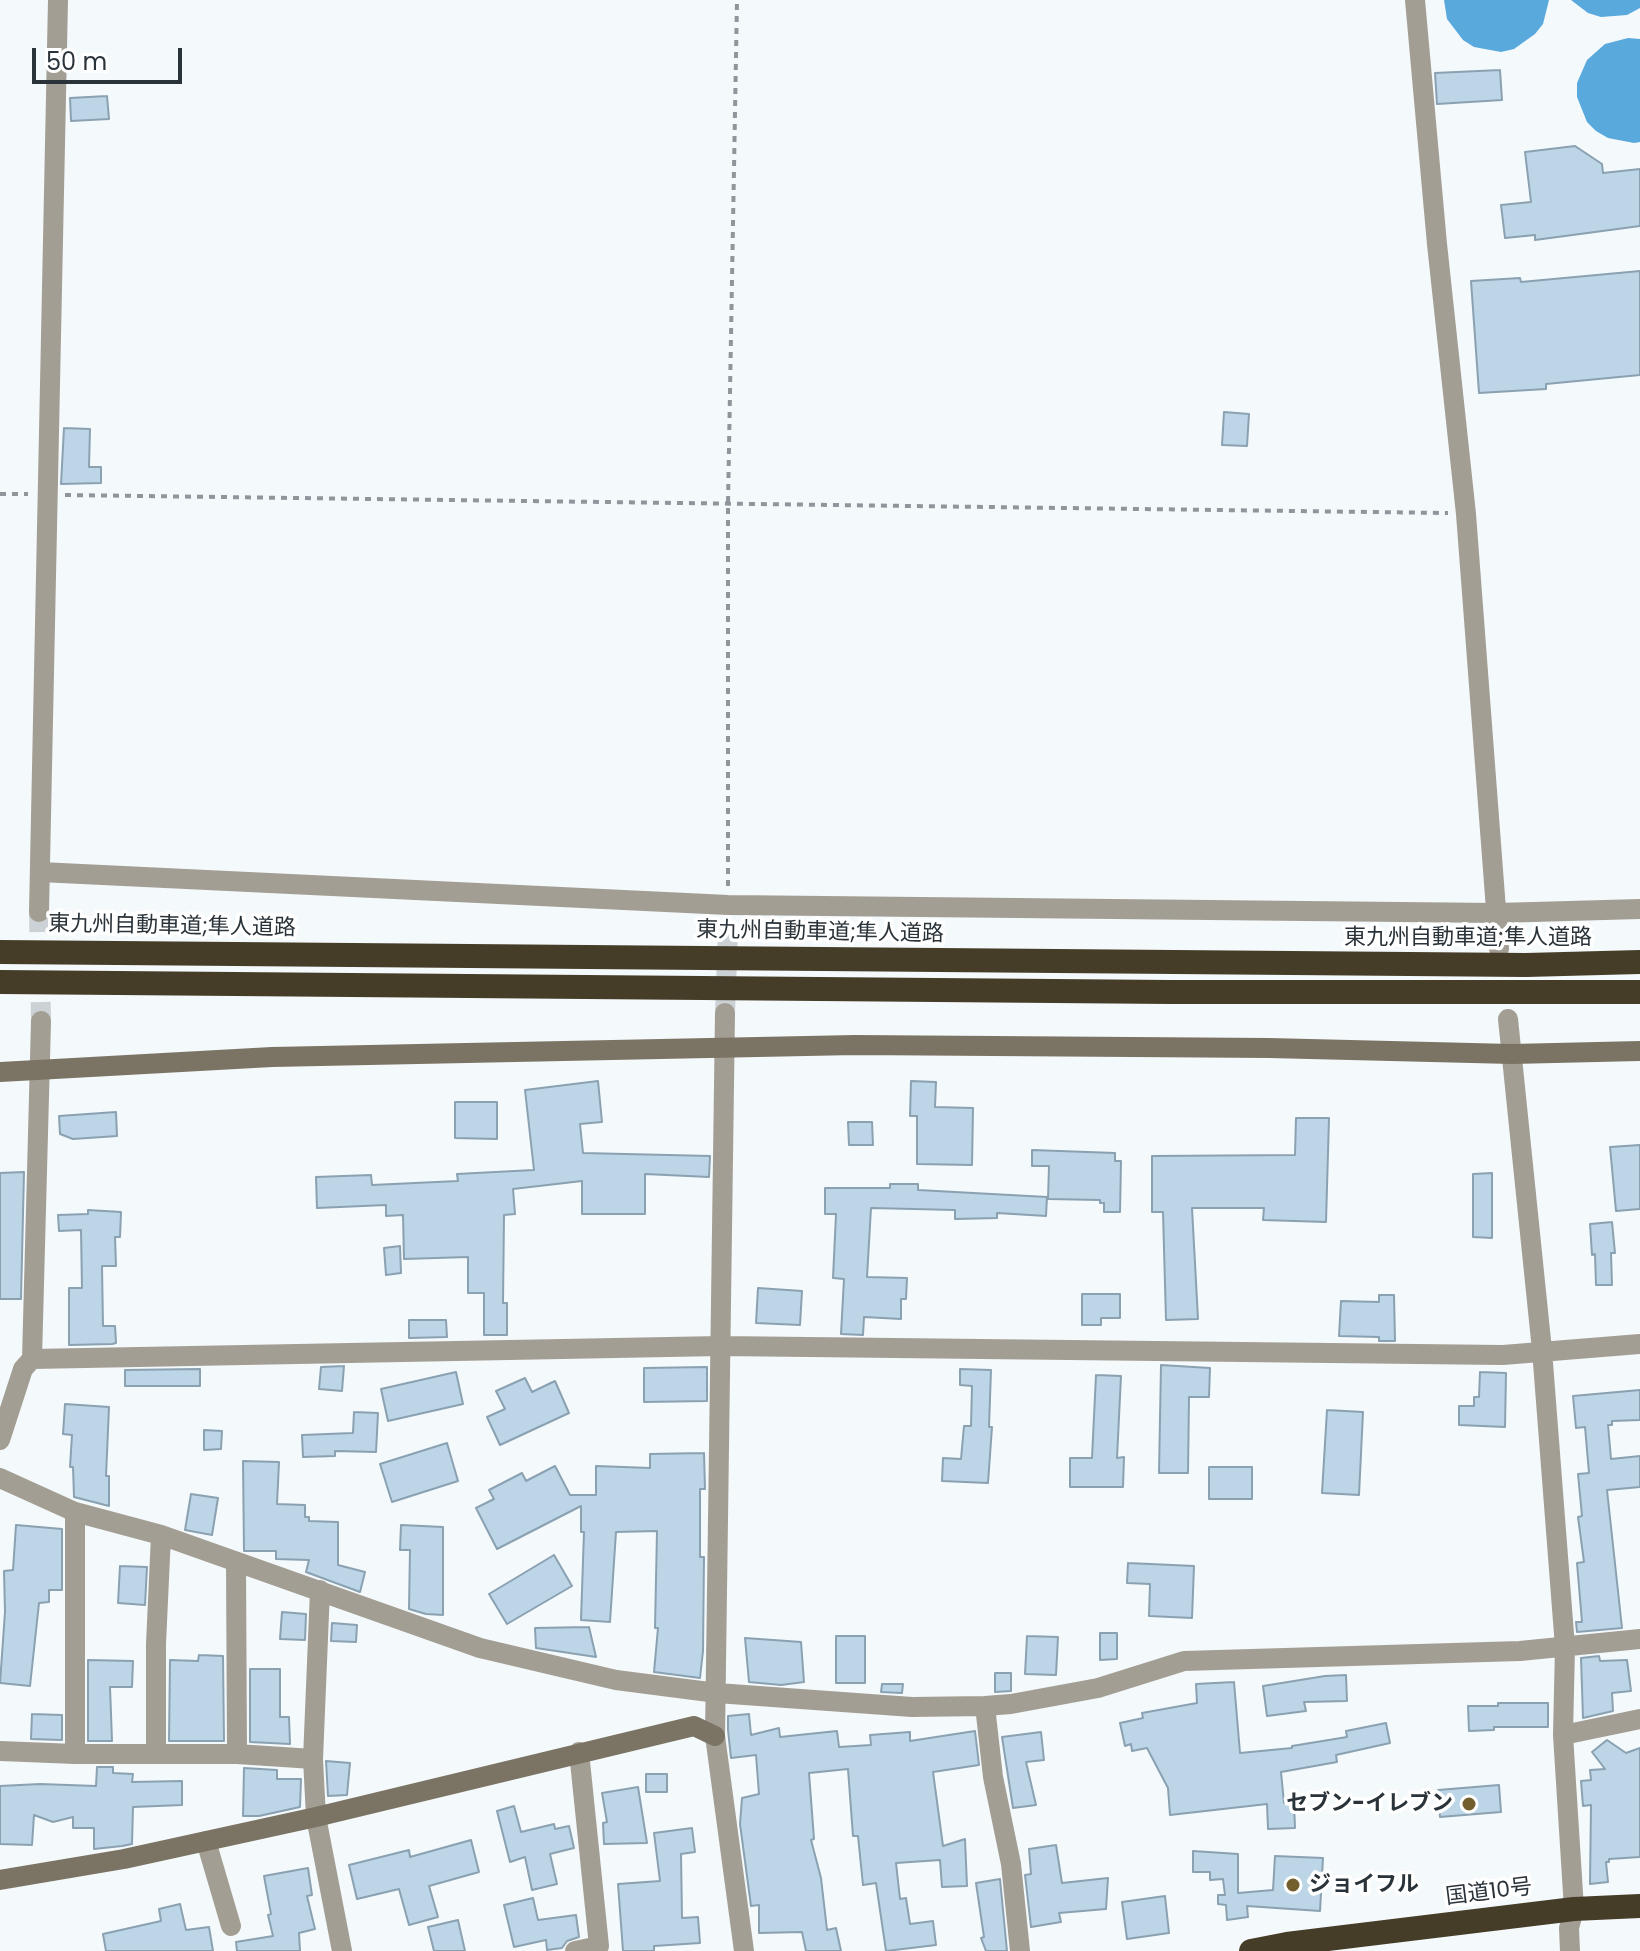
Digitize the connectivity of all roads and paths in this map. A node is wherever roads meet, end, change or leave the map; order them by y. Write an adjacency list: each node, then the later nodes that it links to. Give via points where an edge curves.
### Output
1 (58, 0): 5 (street)
2 (737, 0): 6 (path)
3 (1415, 0): 7 (street)
4 (0, 494): 5 (path)
5 (48, 495): 6 (path); 8 (street)
6 (728, 504): 7 (path); 9 (path)
7 (1466, 514): 12 (street)
8 (40, 872): 9 (street); 11 (street)
9 (728, 905): 12 (street)
10 (1640, 909): 12 (street)
11 (39, 912)
12 (1497, 913): 13 (street)
13 (1499, 949)
14 (0, 952): 15 (highway, 東九州自動車道;隼人道路)
15 (1640, 962)
16 (0, 982): 17 (highway)
17 (1640, 992)
18 (725, 1013): 21 (street)
19 (1508, 1019): 23 (street)
20 (41, 1021): 24 (street)
21 (724, 1047): 23 (street); 24 (street, via 272,1057); 27 (street)
22 (1640, 1051): 23 (street)
23 (1512, 1054): 28 (street)
24 (40, 1071): 25 (street); 29 (street)
25 (0, 1072)
26 (1640, 1344): 28 (street)
27 (721, 1346): 28 (street, via 1487,1355); 29 (street); 39 (street)
28 (1542, 1350): 38 (street)
29 (32, 1359): 30 (street)
30 (4, 1403): 31 (street)
31 (0, 1440)
32 (0, 1478): 33 (street)
33 (75, 1512): 34 (street); 46 (street)
34 (161, 1535): 35 (street); 47 (street)
35 (236, 1563): 36 (street); 48 (street)
36 (320, 1590): 39 (street, via 480,1648 616,1680); 49 (street)
37 (1640, 1639): 38 (street)
38 (1565, 1647): 40 (street, via 1184,1661 1098,1688); 42 (street)
39 (717, 1693): 40 (street, via 912,1707); 43 (street)
40 (985, 1706): 60 (street)
41 (1640, 1719): 42 (street)
42 (1563, 1735): 54 (street)
43 (715, 1736): 45 (street, via 694,1726); 59 (street)
44 (0, 1751): 46 (street)
45 (579, 1752): 50 (street); 58 (street, via 599,1946)
46 (75, 1754): 47 (street)
47 (156, 1754): 48 (street)
48 (237, 1754): 49 (street)
49 (313, 1759): 50 (street)
50 (316, 1817): 51 (street); 57 (street)
51 (206, 1841): 52 (street); 55 (street)
52 (0, 1880)
53 (1640, 1906): 54 (highway, 国道10号)
54 (1574, 1909): 56 (highway, 国道10号); 62 (street)
55 (231, 1926)
56 (1289, 1947): 61 (highway, 国道10号)
57 (342, 1951)
58 (575, 1951)
59 (744, 1951)
60 (1020, 1951)
61 (1251, 1951)
62 (1570, 1951)

